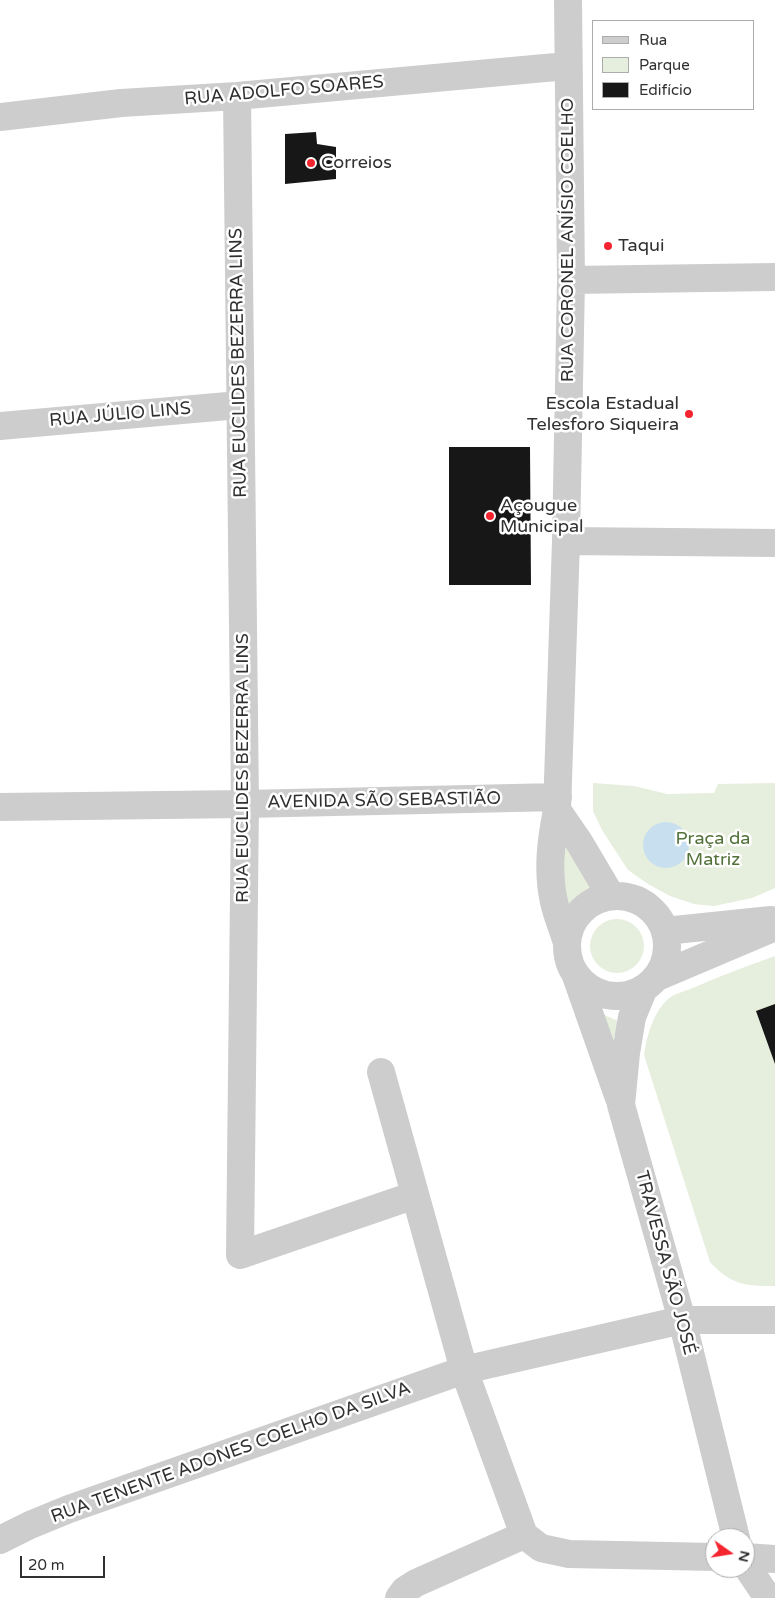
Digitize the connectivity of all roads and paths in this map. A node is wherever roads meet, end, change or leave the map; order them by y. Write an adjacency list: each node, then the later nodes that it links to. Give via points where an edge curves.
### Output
1 (568, 0): 2 (street, RUA CORONEL ANÍSIO COELHO)
2 (567, 66): 3 (street, RUA ADOLFO SOARES); 6 (street, RUA CORONEL ANÍSIO COELHO)
3 (237, 96): 4 (street, RUA ADOLFO SOARES, via 121,103); 7 (street, RUA EUCLIDES BEZERRA LINS)
4 (0, 117)
5 (775, 277): 6 (street)
6 (571, 280): 9 (street, RUA CORONEL ANÍSIO COELHO)
7 (239, 405): 8 (street, RUA JÚLIO LINS); 11 (street, RUA EUCLIDES BEZERRA LINS)
8 (0, 426)
9 (566, 541): 10 (street); 12 (street, RUA CORONEL ANÍSIO COELHO)
10 (775, 543)
11 (244, 804): 12 (street, AVENIDA SÃO SEBASTIÃO); 13 (street, AVENIDA SÃO SEBASTIÃO); 23 (street, RUA EUCLIDES BEZERRA LINS, via 240,1255)
12 (557, 804): 14 (street); 18 (street, RUA CORONEL ANÍSIO COELHO, via 550,872 554,902)
13 (0, 807)
14 (611, 896): 17 (street, via 628,896 644,903 657,915); 18 (street, via 594,900 580,911 571,926)
15 (775, 919): 17 (street)
16 (775, 927): 20 (street)
17 (665, 931): 20 (street, via 664,962)
18 (567, 943): 19 (street, RUA CORONEL ANÍSIO COELHO, via 568,959)
19 (575, 973): 20 (street, via 586,985 615,996 630,994); 22 (street, RUA CORONEL ANÍSIO COELHO)
20 (651, 982): 22 (street, TRAVESSA SÃO JOSÉ, via 632,1017)
21 (381, 1072): 23 (street)
22 (621, 1104): 24 (street, TRAVESSA SÃO JOSÉ)
23 (415, 1195): 26 (street)
24 (682, 1320): 25 (street); 26 (street); 27 (street, TRAVESSA SÃO JOSÉ)
25 (775, 1320)
26 (464, 1370): 28 (street); 29 (street, RUA TENENTE ADONES COELHO DA SILVA, via 69,1510)
27 (734, 1528)
28 (524, 1535): 30 (street, via 541,1548 569,1554); 34 (street, via 416,1583)
29 (0, 1540)
30 (705, 1557)
31 (755, 1558): 32 (street)
32 (775, 1559)
33 (754, 1578): 35 (street)
34 (399, 1598)
35 (768, 1598)

